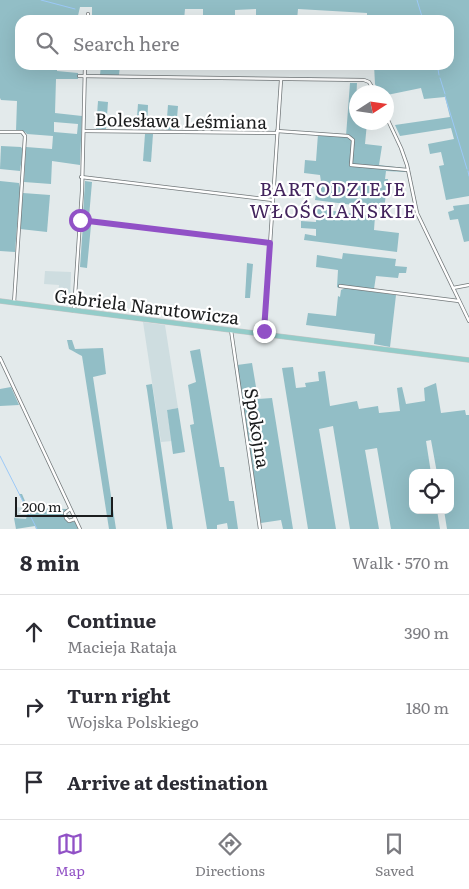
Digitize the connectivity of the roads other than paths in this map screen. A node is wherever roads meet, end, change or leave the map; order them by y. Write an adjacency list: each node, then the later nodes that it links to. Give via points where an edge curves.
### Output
1 (85, 70): 3 (street)
2 (79, 76): 3 (street)
3 (85, 76): 4 (street); 7 (street)
4 (281, 80): 5 (street, via 364,80); 9 (street)
5 (371, 85)
6 (393, 130): 10 (street)
7 (84, 131): 9 (street, Bolesława Leśmiana); 11 (street)
8 (0, 132): 20 (street, via 22,132 25,136)
9 (277, 132): 10 (street, Bolesława Leśmiana, via 348,136 353,140 351,165); 12 (street)
10 (408, 170): 17 (street, via 418,213)
11 (81, 177): 12 (street); 13 (street)
12 (273, 200): 14 (street)
13 (80, 220): 14 (street); 21 (street)
14 (270, 243): 24 (street)
15 (469, 285): 17 (street)
16 (340, 286): 19 (street)
17 (453, 288): 19 (street)
18 (0, 301): 20 (main road, Gabriela Narutowicza)
19 (460, 301): 22 (street)
20 (14, 303): 21 (main road, Gabriela Narutowicza)
21 (74, 311): 23 (main road, Gabriela Narutowicza)
22 (469, 321)
23 (231, 330): 24 (main road, Gabriela Narutowicza); 30 (street, Spokojna)
24 (264, 334): 26 (main road, Gabriela Narutowicza)
25 (0, 358): 27 (street)
26 (469, 360)
27 (70, 509): 28 (street); 28 (street, via 65,513 66,518 69,521)
28 (75, 519): 29 (street)
29 (80, 529)
30 (260, 529)

